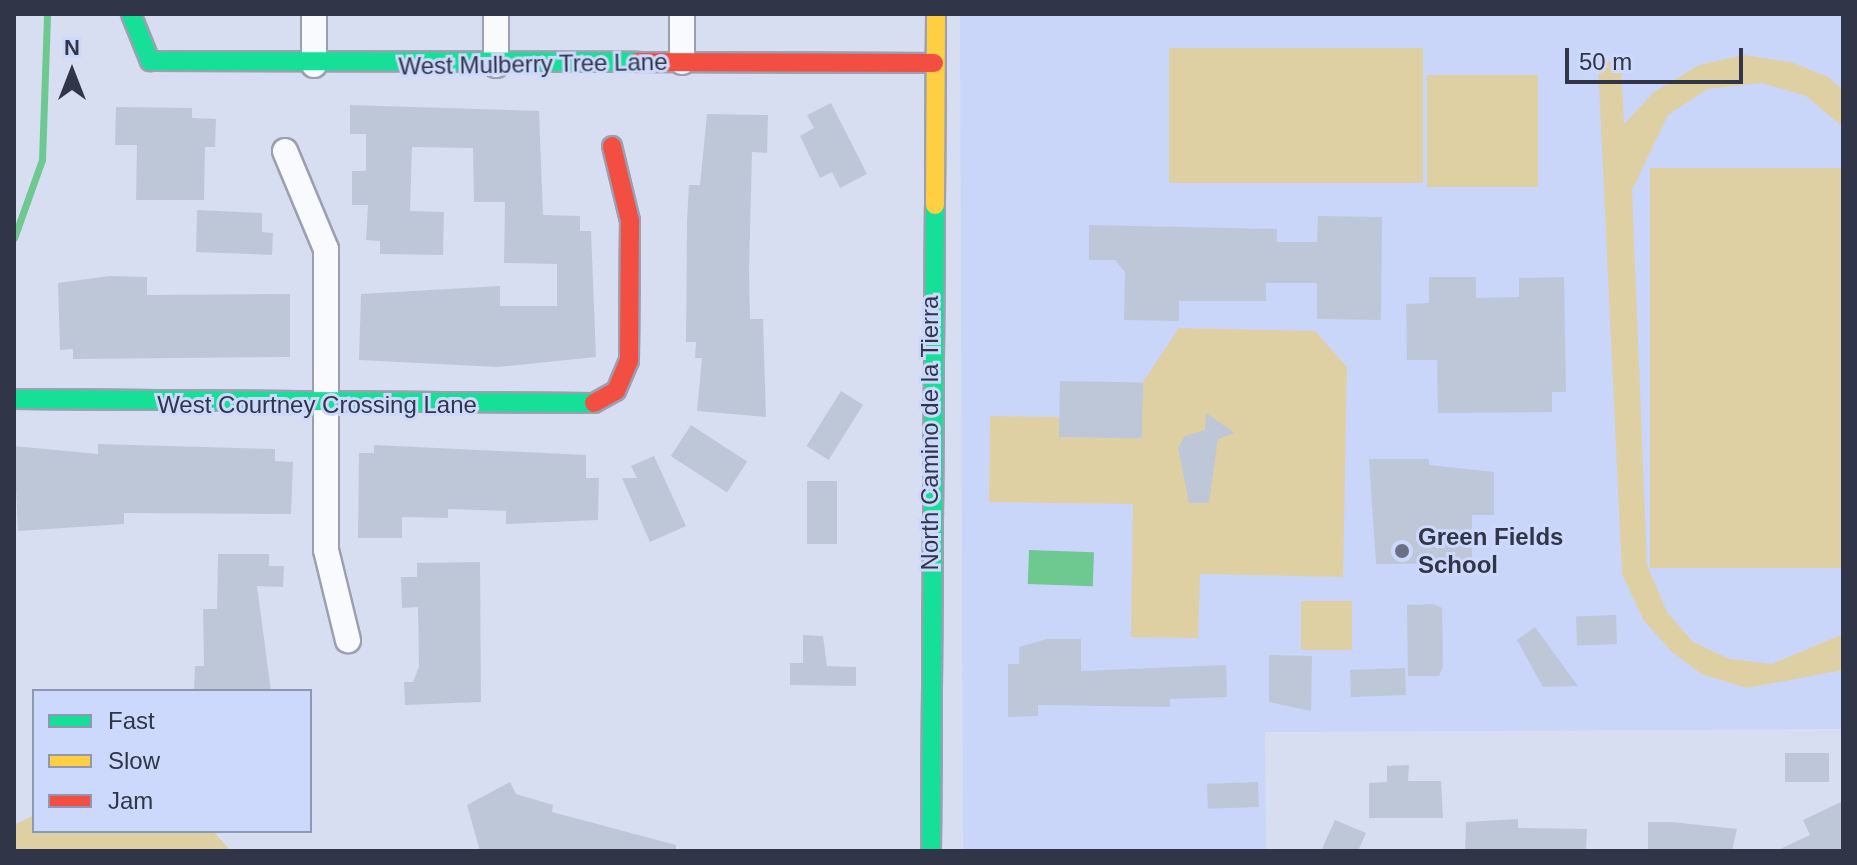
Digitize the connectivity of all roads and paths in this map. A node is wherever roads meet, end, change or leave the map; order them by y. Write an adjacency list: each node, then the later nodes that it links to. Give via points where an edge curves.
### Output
1 (131, 14): 8 (street, West Mulberry Tree Lane, via 150,61)
2 (314, 14): 8 (street)
3 (496, 14): 9 (street)
4 (682, 14): 6 (street)
5 (936, 14): 7 (street, North Camino de la Tierra)
6 (682, 62): 7 (street, West Mulberry Tree Lane); 9 (street, West Mulberry Tree Lane)
7 (934, 63): 15 (street, North Camino de la Tierra)
8 (314, 65): 9 (street, West Mulberry Tree Lane)
9 (496, 65)
10 (612, 146): 13 (street, West Courtney Crossing Lane, via 630,221 629,361 623,399 578,407)
11 (285, 151): 13 (street, via 326,249)
12 (14, 399): 13 (street, West Courtney Crossing Lane)
13 (327, 404): 14 (street, via 326,550)
14 (348, 640)
15 (931, 851)

